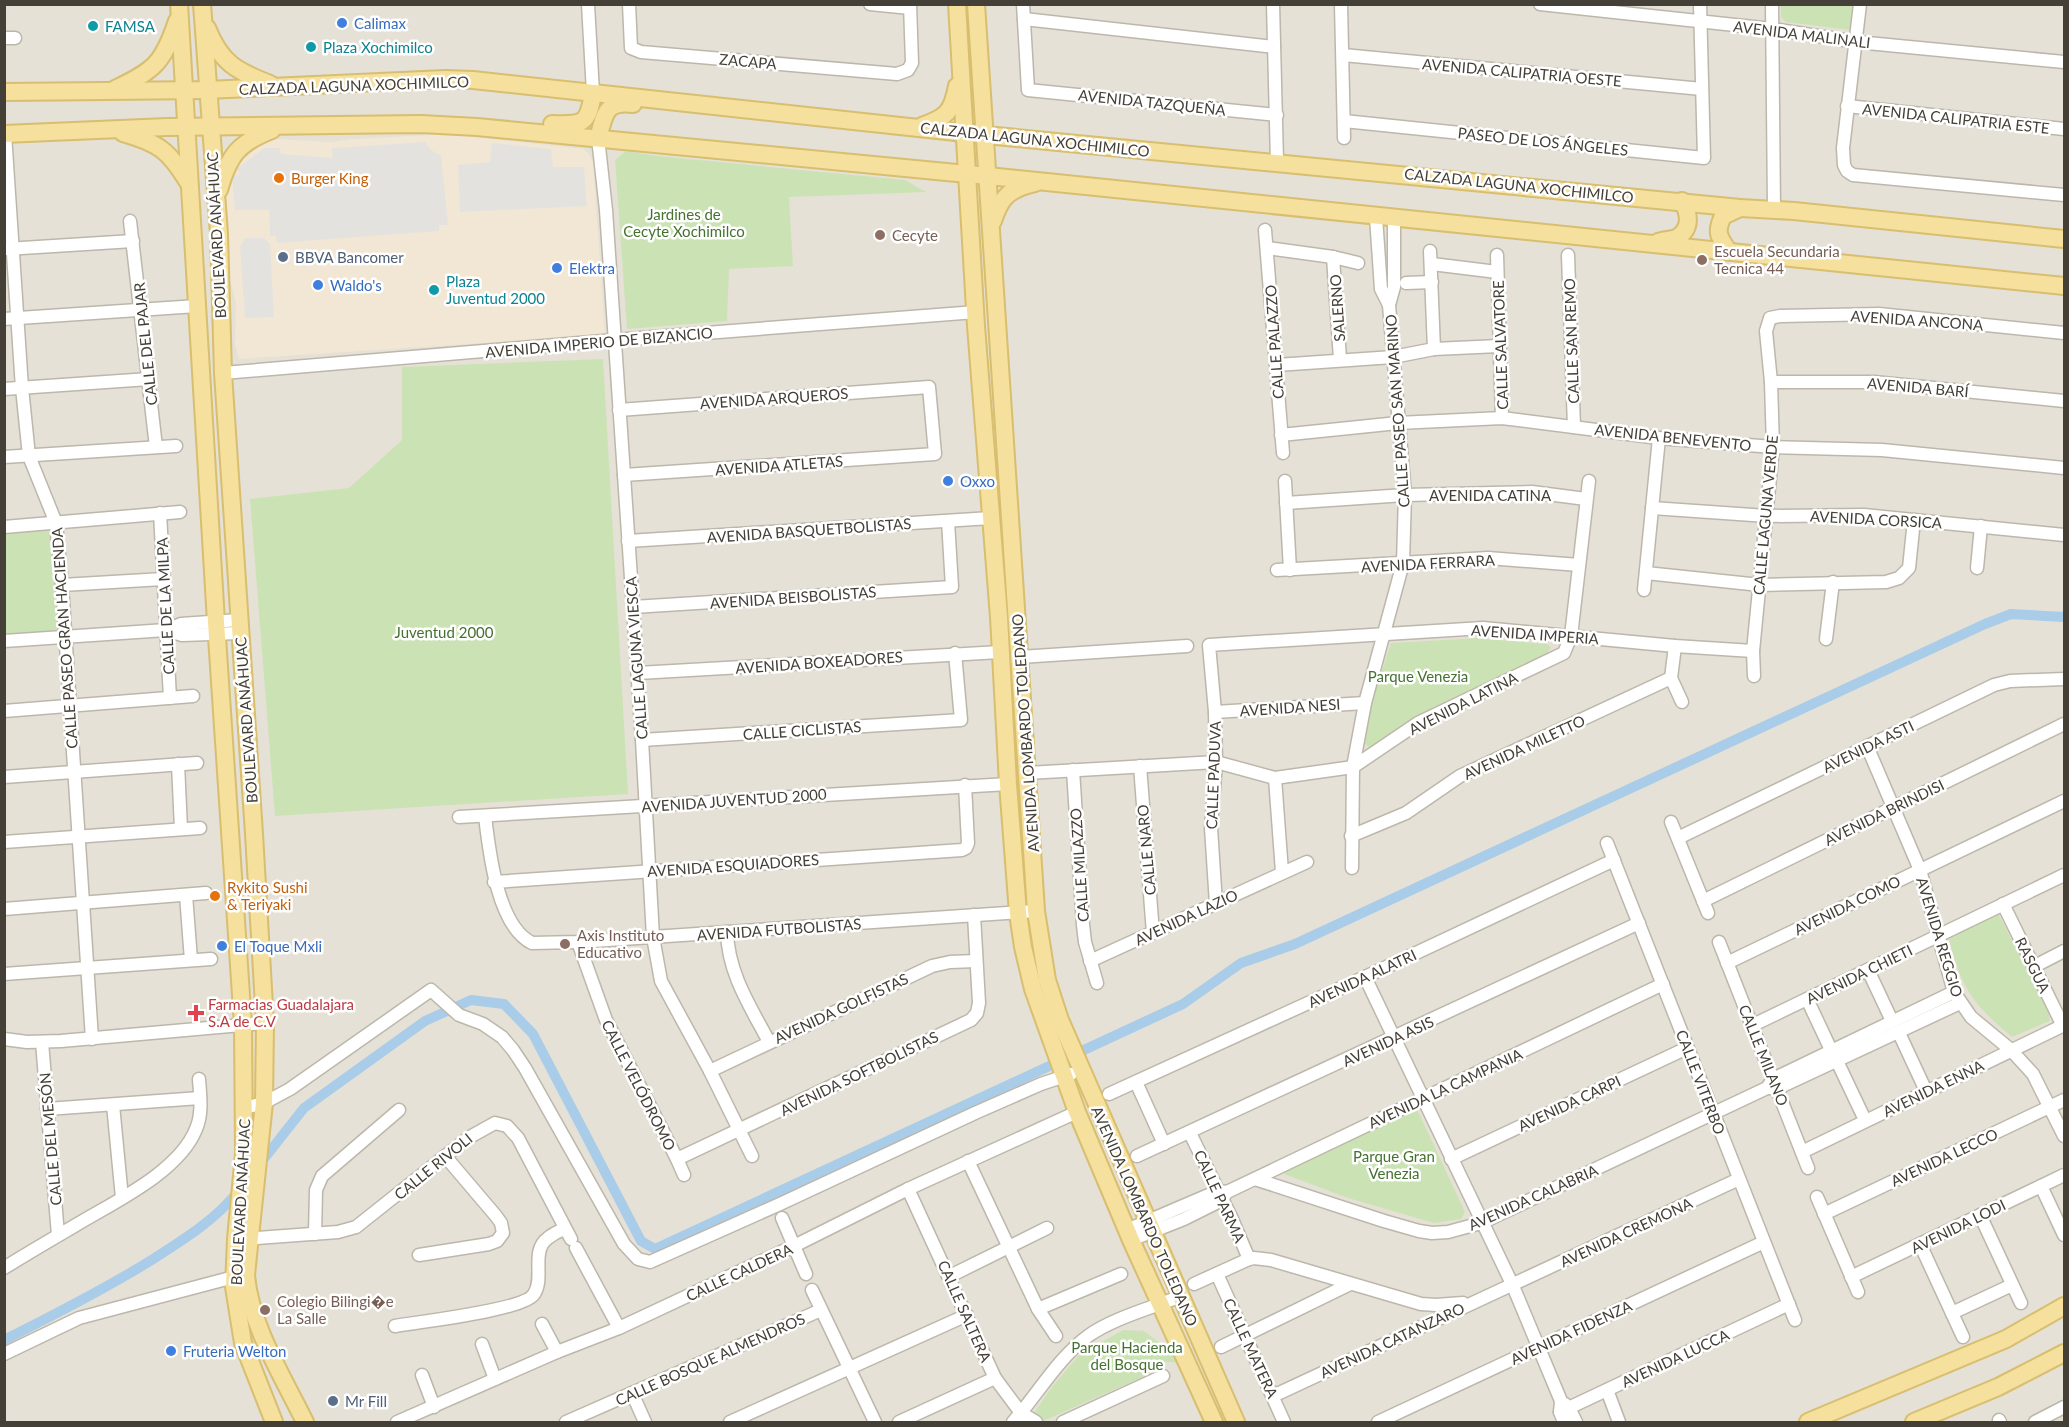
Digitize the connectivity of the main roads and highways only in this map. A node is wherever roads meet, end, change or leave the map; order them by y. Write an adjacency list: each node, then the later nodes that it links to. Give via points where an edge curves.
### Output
1 (957, 4): 5 (main road, AVENIDA LOMBARDO TOLEDANO)
2 (976, 4): 21 (main road, AVENIDA LOMBARDO TOLEDANO)
3 (179, 9): 7 (main road, BOULEVARD ANÁHUAC); 9 (main road, via 172,36 158,63)
4 (202, 10): 6 (main road, via 214,46 227,63); 8 (main road, BOULEVARD ANÁHUAC)
5 (961, 71): 17 (main road, via 949,112); 19 (main road, AVENIDA LOMBARDO TOLEDANO)
6 (276, 86): 8 (main road, CALZADA LAGUNA XOCHIMILCO); 11 (main road, CALZADA LAGUNA XOCHIMILCO, via 461,79)
7 (184, 90): 8 (main road, CALZADA LAGUNA XOCHIMILCO); 9 (main road, CALZADA LAGUNA XOCHIMILCO); 14 (main road, BOULEVARD ANÁHUAC)
8 (207, 90): 15 (main road, BOULEVARD ANÁHUAC)
9 (111, 91): 10 (main road, CALZADA LAGUNA XOCHIMILCO)
10 (4, 92)
11 (594, 93): 12 (main road, CALZADA LAGUNA XOCHIMILCO); 13 (main road, via 587,117 572,125)
12 (750, 110): 17 (main road, CALZADA LAGUNA XOCHIMILCO); 22 (main road, via 723,113 620,103 609,108)
13 (449, 125): 16 (main road); 22 (main road)
14 (185, 127): 15 (main road); 18 (main road); 26 (main road, BOULEVARD ANÁHUAC)
15 (210, 127): 16 (main road); 27 (main road, BOULEVARD ANÁHUAC)
16 (279, 127): 27 (main road, via 253,137 235,151 225,168)
17 (918, 128): 19 (main road, CALZADA LAGUNA XOCHIMILCO)
18 (108, 129): 20 (main road); 26 (main road, via 162,148)
19 (965, 133): 21 (main road, CALZADA LAGUNA XOCHIMILCO); 23 (main road, AVENIDA LOMBARDO TOLEDANO)
20 (5, 134)
21 (985, 134): 24 (main road, AVENIDA LOMBARDO TOLEDANO); 28 (main road, CALZADA LAGUNA XOCHIMILCO)
22 (598, 138): 23 (main road)
23 (967, 174): 24 (main road); 37 (main road, AVENIDA LOMBARDO TOLEDANO)
24 (988, 176): 25 (main road); 30 (main road, AVENIDA LOMBARDO TOLEDANO)
25 (1042, 181): 30 (main road, via 1012,191 1002,199); 32 (main road)
26 (190, 184): 35 (main road, BOULEVARD ANÁHUAC)
27 (216, 199): 36 (main road, BOULEVARD ANÁHUAC)
28 (1682, 201): 29 (main road, CALZADA LAGUNA XOCHIMILCO); 32 (main road, via 1689,213 1688,225 1678,237)
29 (1740, 208): 31 (main road, CALZADA LAGUNA XOCHIMILCO); 33 (main road, via 1723,216 1718,226 1719,238)
30 (991, 228): 38 (main road, AVENIDA LOMBARDO TOLEDANO)
31 (2064, 239)
32 (1651, 243): 33 (main road)
33 (1729, 252): 34 (main road)
34 (2064, 286)
35 (197, 306): 36 (main road, via 212,366); 43 (main road, BOULEVARD ANÁHUAC, via 243,1025 244,1154 239,1200)
36 (223, 373): 43 (main road, BOULEVARD ANÁHUAC, via 265,1023 264,1103 256,1176)
37 (991, 522): 38 (main road, via 1000,567); 39 (main road, AVENIDA LOMBARDO TOLEDANO)
38 (1014, 574): 40 (main road, AVENIDA LOMBARDO TOLEDANO)
39 (999, 617): 40 (main road, via 1010,624); 41 (main road, AVENIDA LOMBARDO TOLEDANO, via 1018,913 1027,970)
40 (1020, 657): 41 (main road, AVENIDA LOMBARDO TOLEDANO, via 1036,911)
41 (1063, 1049): 42 (main road, AVENIDA LOMBARDO TOLEDANO)
42 (1071, 1071): 48 (main road, AVENIDA LOMBARDO TOLEDANO, via 1077,1112); 49 (main road, AVENIDA LOMBARDO TOLEDANO, via 1151,1226)
43 (242, 1239): 46 (main road, BOULEVARD ANÁHUAC, via 234,1277 236,1309 243,1343); 47 (main road, BOULEVARD ANÁHUAC, via 253,1309)
44 (2064, 1306): 50 (main road, via 2006,1339)
45 (2064, 1353): 51 (main road, via 1998,1387)
46 (274, 1422)
47 (305, 1422)
48 (1214, 1422)
49 (1236, 1422)
50 (1808, 1422)
51 (1914, 1422)

